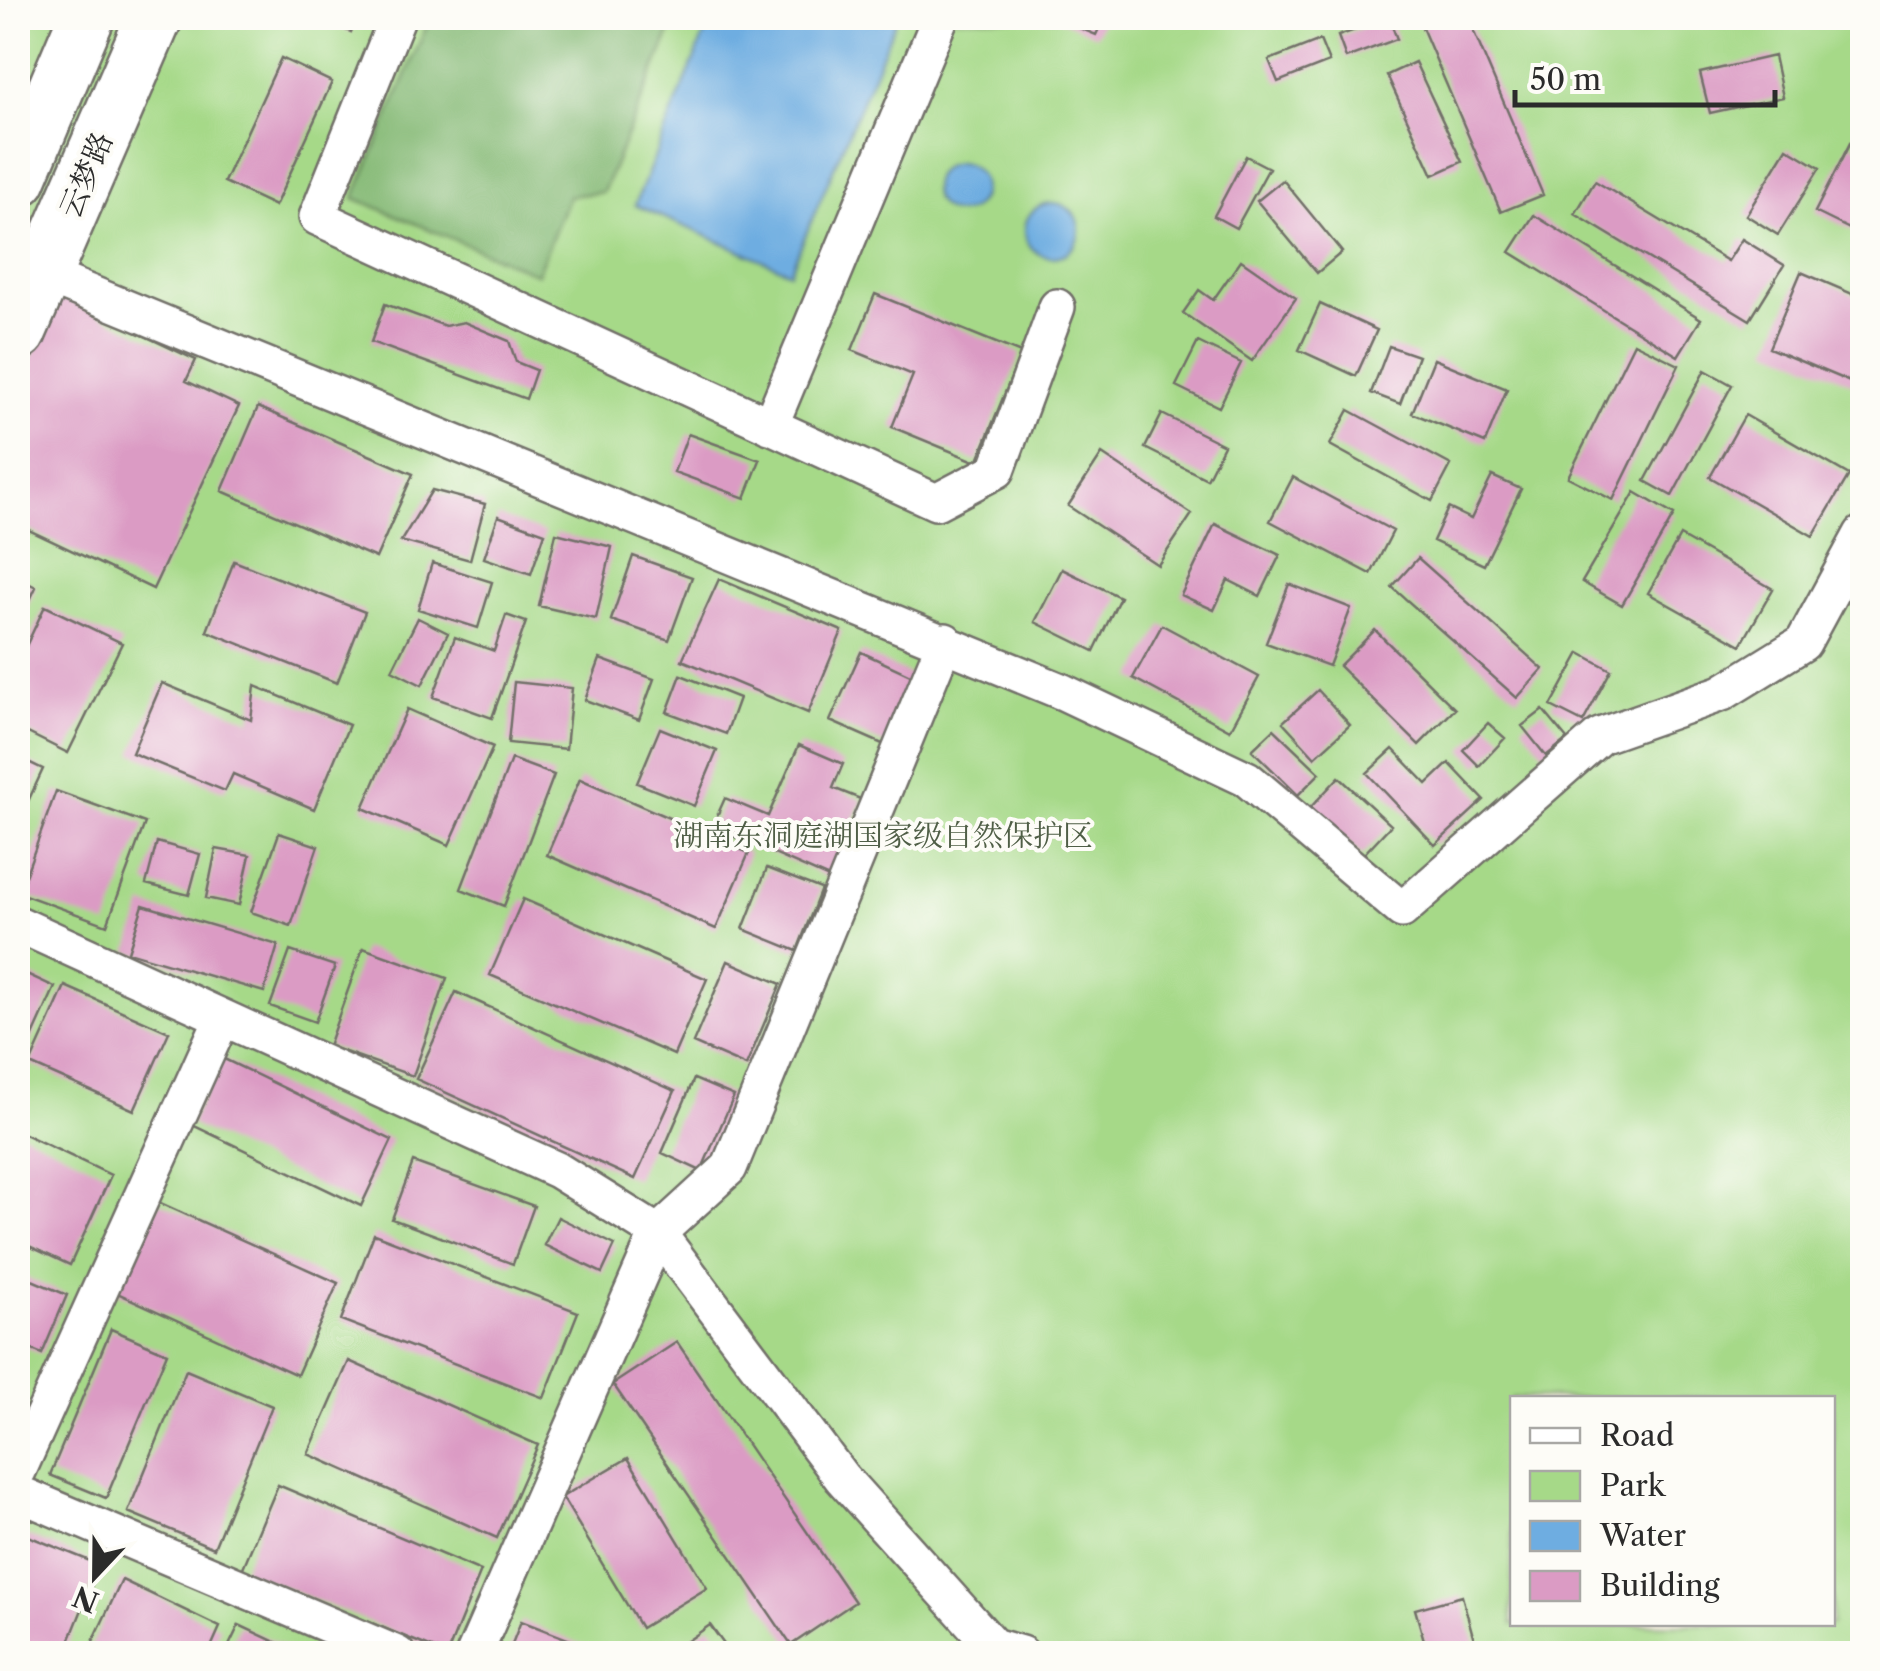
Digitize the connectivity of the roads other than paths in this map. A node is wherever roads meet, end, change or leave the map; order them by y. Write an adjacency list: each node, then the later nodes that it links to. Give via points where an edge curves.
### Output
1 (86, 18): 5 (main road)
2 (154, 18): 6 (main road, 云梦路)
3 (398, 18): 9 (street, via 317,217)
4 (940, 18): 9 (street)
5 (18, 179)
6 (43, 274): 8 (main road, 云梦路); 11 (street)
7 (1056, 308): 9 (street, via 998,470 936,502)
8 (18, 332)
9 (770, 426)
10 (1862, 534): 11 (street, via 1803,643 1722,692 1600,736 1402,910 1246,779)
11 (945, 640): 14 (street, via 728,1168)
12 (18, 924): 13 (street)
13 (222, 1019): 14 (street, via 557,1170); 15 (street)
14 (658, 1233): 18 (street); 19 (street, via 842,1478 993,1646)
15 (18, 1471)
16 (18, 1493): 17 (street)
17 (397, 1654)
18 (474, 1654)
19 (1021, 1654)

